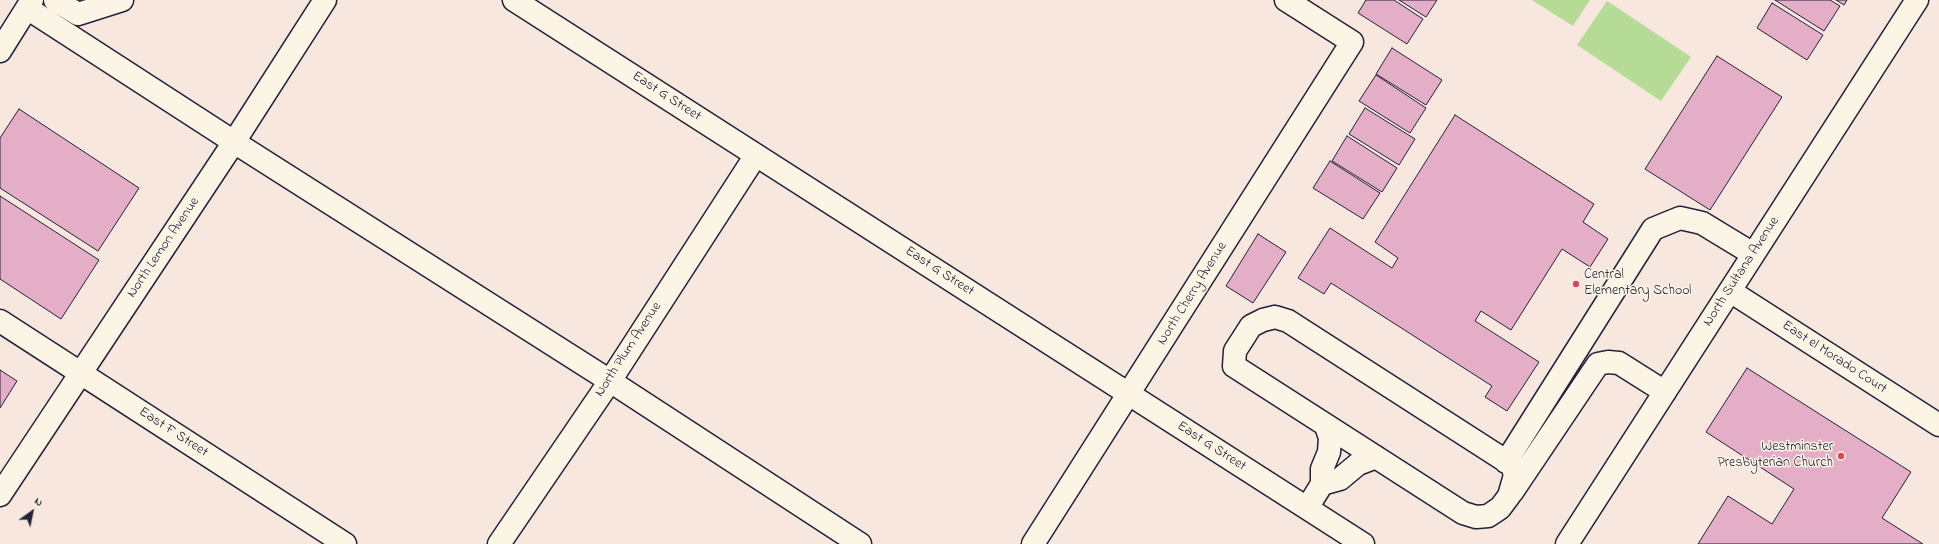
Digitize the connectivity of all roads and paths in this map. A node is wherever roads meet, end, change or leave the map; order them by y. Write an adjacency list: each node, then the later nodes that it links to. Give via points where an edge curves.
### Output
1 (55, 0): 2 (street, via 78,14)
2 (122, 0)
3 (325, 0): 9 (street, North Lemon Avenue)
4 (514, 0): 10 (street, East G Street)
5 (1286, 0): 19 (street, North Cherry Avenue, via 1352,42)
6 (1917, 0): 11 (street, North Sultana Avenue)
7 (30, 4): 8 (street); 9 (street)
8 (2, 44)
9 (234, 142): 16 (street, North Lemon Avenue); 17 (street)
10 (756, 155): 17 (street, North Plum Avenue); 19 (street, East G Street)
11 (1753, 254): 12 (street, North Sultana Avenue); 14 (street, via 1702,223 1680,218 1654,229)
12 (1730, 291): 18 (street, North Sultana Avenue); 20 (street, East el Morado Court)
13 (0, 321): 16 (street, East F Street)
14 (1584, 340): 15 (street); 23 (street)
15 (1618, 363): 18 (street); 26 (street, via 1598,364)
16 (80, 373): 25 (street, North Lemon Avenue); 28 (street, East F Street)
17 (610, 381): 29 (street, North Plum Avenue); 30 (street)
18 (1664, 392): 33 (street, North Sultana Avenue)
19 (1130, 394): 27 (street, East G Street); 31 (street, North Cherry Avenue)
20 (1939, 424)
21 (1326, 426): 22 (street); 23 (street, via 1234,366 1235,351 1251,326 1275,317 1288,321); 24 (street, via 1330,438 1329,452 1322,469)
22 (1376, 457): 24 (street, via 1358,464 1340,479); 26 (street, via 1463,513 1476,517 1488,516 1500,508)
23 (1506, 462): 26 (street, via 1512,466 1515,475)
24 (1322, 484): 27 (street)
25 (0, 495)
26 (1509, 496)
27 (1307, 508): 32 (street, East G Street)
28 (345, 544)
29 (499, 544)
30 (860, 544)
31 (1033, 544)
32 (1363, 544)
33 (1567, 544)

